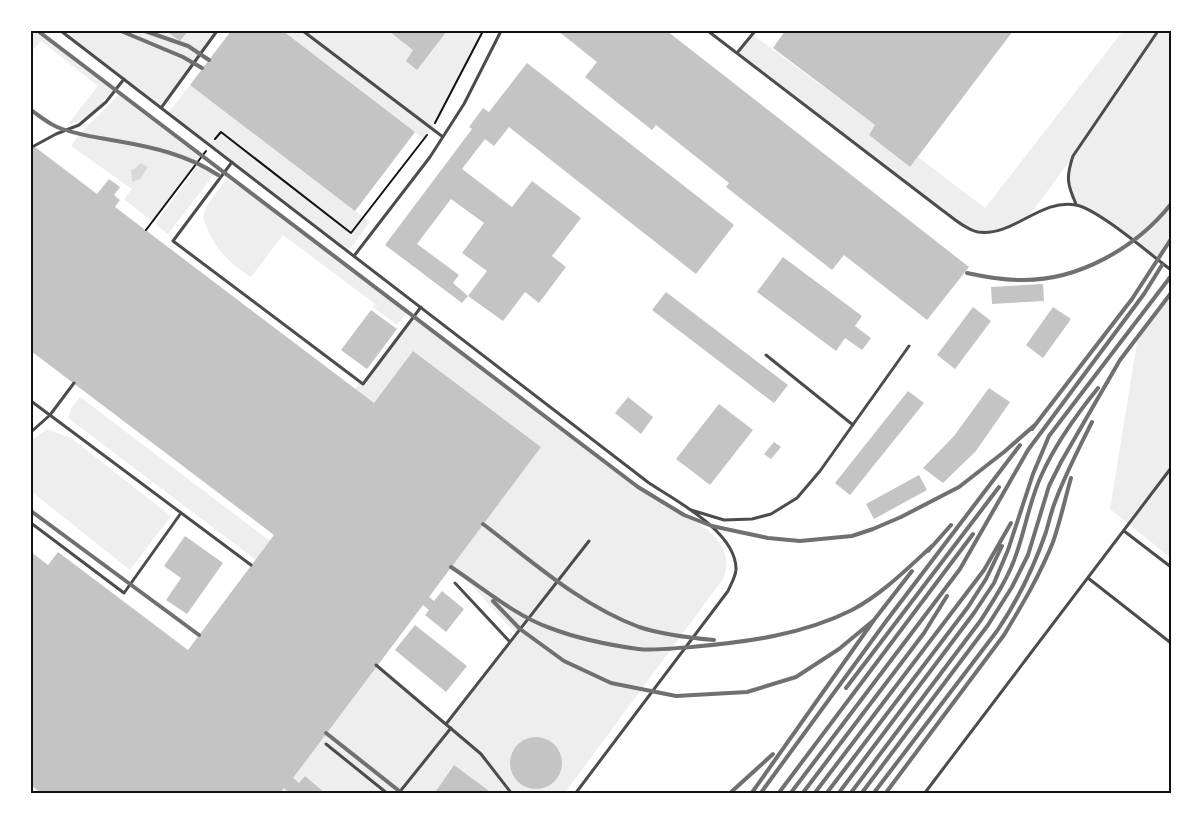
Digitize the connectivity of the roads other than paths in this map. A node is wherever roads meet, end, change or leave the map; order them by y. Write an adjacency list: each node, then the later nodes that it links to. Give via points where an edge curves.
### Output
1 (61, 31): 9 (lane)
2 (217, 31): 10 (lane)
3 (303, 31): 11 (lane)
4 (500, 31): 11 (lane, via 464,104)
5 (708, 31): 8 (lane)
6 (755, 31): 8 (lane)
7 (1158, 31): 14 (lane, via 1073,156 1068,170 1068,188)
8 (737, 53): 14 (lane, via 942,210 977,232 995,231 1047,209)
9 (124, 79): 10 (lane); 12 (lane, via 106,102 79,125)
10 (161, 108): 13 (lane)
11 (443, 137): 15 (lane)
12 (34, 146)
13 (232, 162): 15 (lane); 17 (lane, via 173,241 363,384)
14 (1077, 205): 16 (lane, via 1106,220)
15 (354, 256): 17 (lane)
16 (1171, 270)
17 (420, 307): 26 (lane, via 649,483)
18 (909, 346): 23 (lane)
19 (766, 356): 23 (lane)
20 (74, 383): 22 (lane)
21 (31, 401): 22 (lane)
22 (50, 414): 24 (lane); 27 (lane)
23 (853, 425): 26 (lane, via 798,498 771,514 752,519 724,520)
24 (31, 432)
25 (1171, 468): 29 (lane)
26 (688, 509): 44 (lane, via 712,526 729,546 736,567 734,580)
27 (181, 513): 28 (lane, via 124,593); 31 (lane)
28 (31, 524)
29 (1124, 531): 32 (lane); 33 (lane)
30 (589, 541): 35 (lane)
31 (251, 565)
32 (1171, 567)
33 (1088, 578): 36 (lane); 45 (lane)
34 (455, 584): 35 (lane)
35 (510, 642): 38 (lane)
36 (1171, 643)
37 (376, 665): 38 (lane)
38 (446, 724): 39 (lane)
39 (451, 728): 42 (lane); 43 (lane, via 481,754)
40 (326, 744): 41 (lane)
41 (388, 794)
42 (398, 794)
43 (512, 794)
44 (575, 794)
45 (924, 794)

